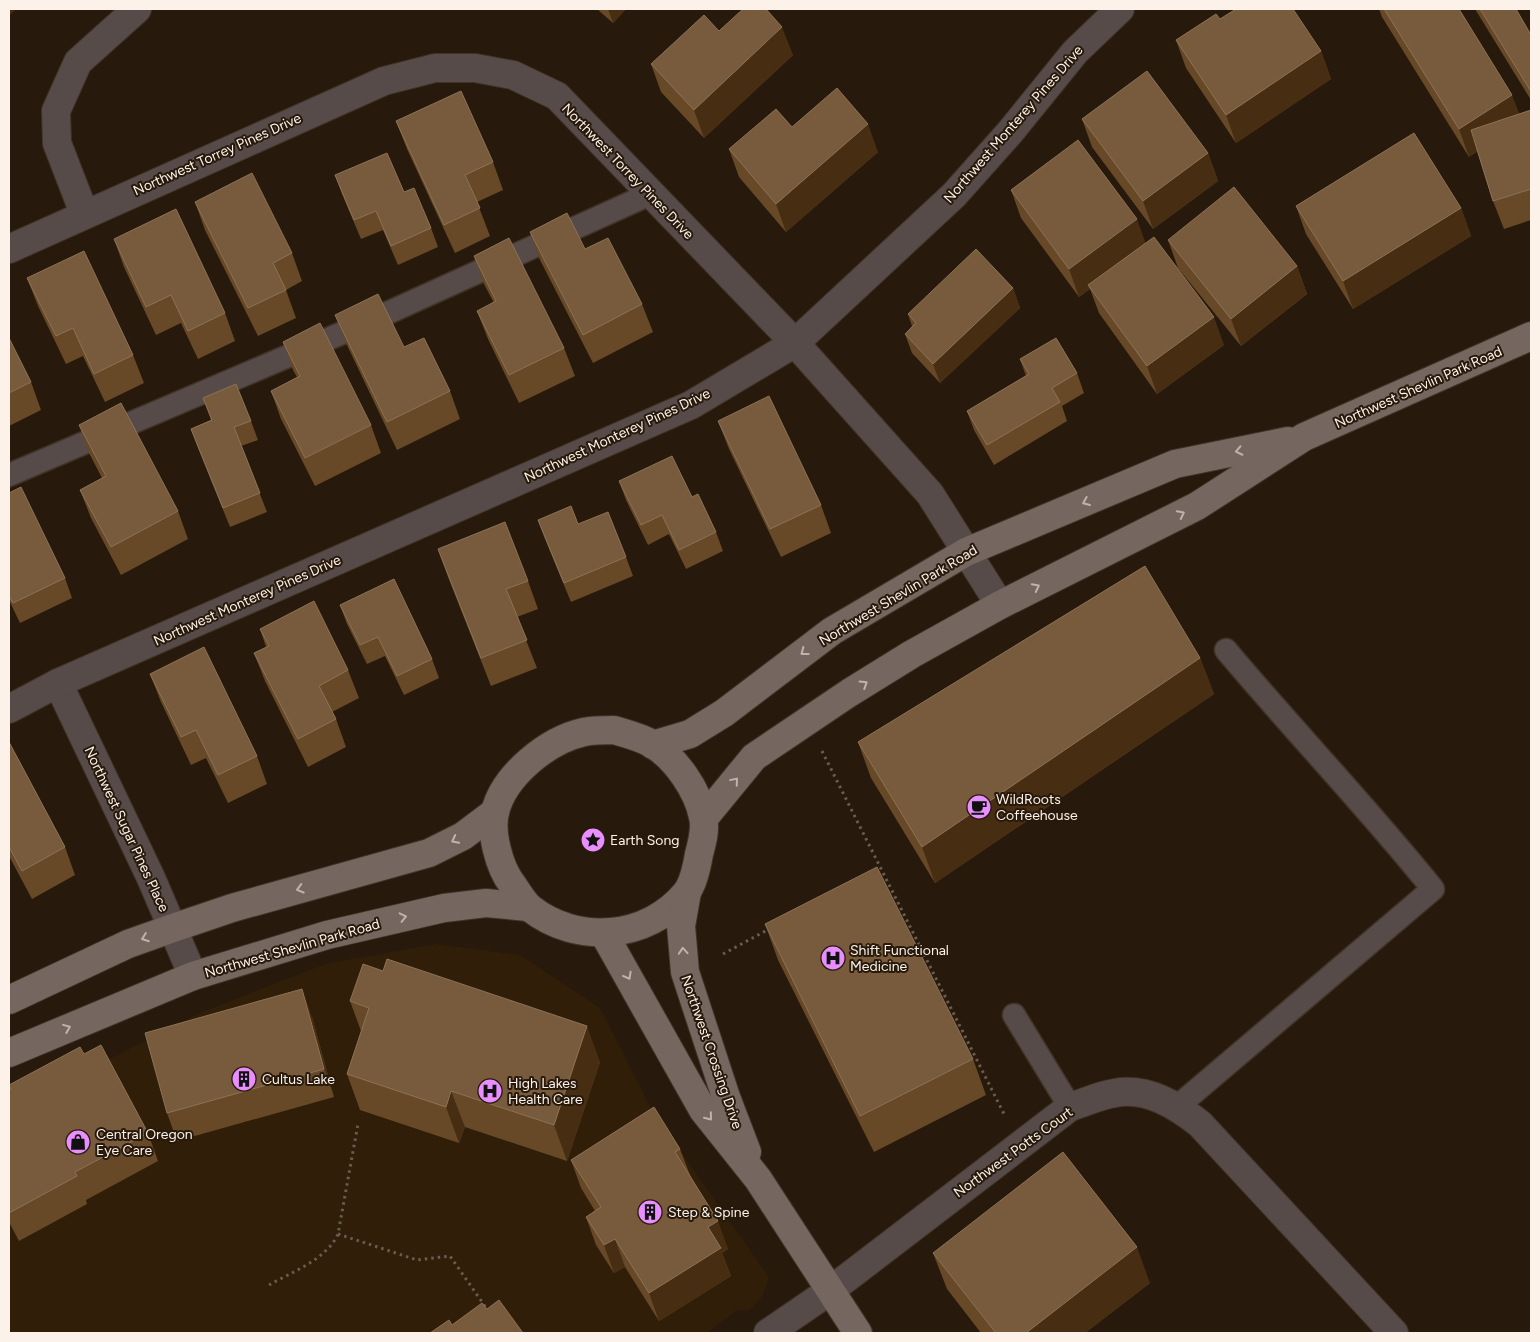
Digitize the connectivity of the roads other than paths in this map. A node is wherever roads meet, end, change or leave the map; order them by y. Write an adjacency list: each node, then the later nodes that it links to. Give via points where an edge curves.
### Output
1 (137, 9): 4 (street, via 78,62 56,111 57,143)
2 (1120, 9): 7 (street, Northwest Monterey Pines Drive, via 1075,52 954,195)
3 (650, 194): 4 (street, Northwest Torrey Pines Drive, via 557,96 513,75 475,68 435,68 384,81); 7 (street, Northwest Torrey Pines Drive); 9 (lane, via 362,325)
4 (84, 213): 5 (street, Northwest Torrey Pines Drive)
5 (9, 249)
6 (1531, 336): 8 (main road, Northwest Shevlin Park Road)
7 (795, 343): 10 (street, Northwest Torrey Pines Drive, via 930,494); 13 (street, Northwest Monterey Pines Drive, via 691,405)
8 (1304, 437): 10 (main road, Northwest Shevlin Park Road, one-way to 10, via 1175,464); 11 (main road, Northwest Shevlin Park Road, one-way to 8, via 1197,506)
9 (9, 475)
10 (966, 552): 11 (street, Northwest Torrey Pines Drive); 15 (main road, Northwest Shevlin Park Road, one-way to 15, via 832,631 690,734)
11 (1000, 605): 17 (main road, Northwest Shevlin Park Road, one-way to 11, via 754,758 849,693)
12 (1226, 650): 26 (lane, via 1381,825 1433,889)
13 (58, 684): 14 (street, Northwest Monterey Pines Drive); 20 (street, Northwest Sugar Pines Place)
14 (9, 709)
15 (653, 745): 16 (main road, via 614,730 584,732 553,744 527,761 509,784); 17 (main road, via 685,778)
16 (494, 812): 19 (main road, via 495,846 506,876); 20 (main road, one-way to 20, via 463,836 429,853 232,908)
17 (704, 818): 18 (main road, Northwest Crossing Drive, via 698,861)
18 (687, 892): 21 (main road, via 664,914 636,928); 28 (main road, Northwest Crossing Drive, one-way to 18, via 726,1097 685,972 681,926)
19 (528, 906): 21 (main road, via 549,920 576,931); 22 (main road, Northwest Shevlin Park Road, one-way to 19, via 327,935 444,908 486,903)
20 (173, 928): 22 (street, Northwest Sugar Pines Place); 23 (main road, one-way to 23, via 128,944)
21 (604, 934): 28 (main road, Northwest Crossing Drive, one-way to 28, via 703,1110)
22 (193, 976): 25 (main road, Northwest Shevlin Park Road, one-way to 22)
23 (9, 1000)
24 (1014, 1015): 27 (lane)
25 (9, 1053)
26 (1178, 1106): 27 (street, Northwest Potts Court, via 1146,1094 1115,1093); 32 (street, Northwest Potts Court, via 1200,1124)
27 (1070, 1107): 29 (street, Northwest Potts Court)
28 (758, 1179): 29 (main road, Northwest Crossing Drive)
29 (831, 1290): 30 (street, Northwest Potts Court); 31 (main road, Northwest Crossing Drive)
30 (768, 1333)
31 (858, 1333)
32 (1394, 1333)

